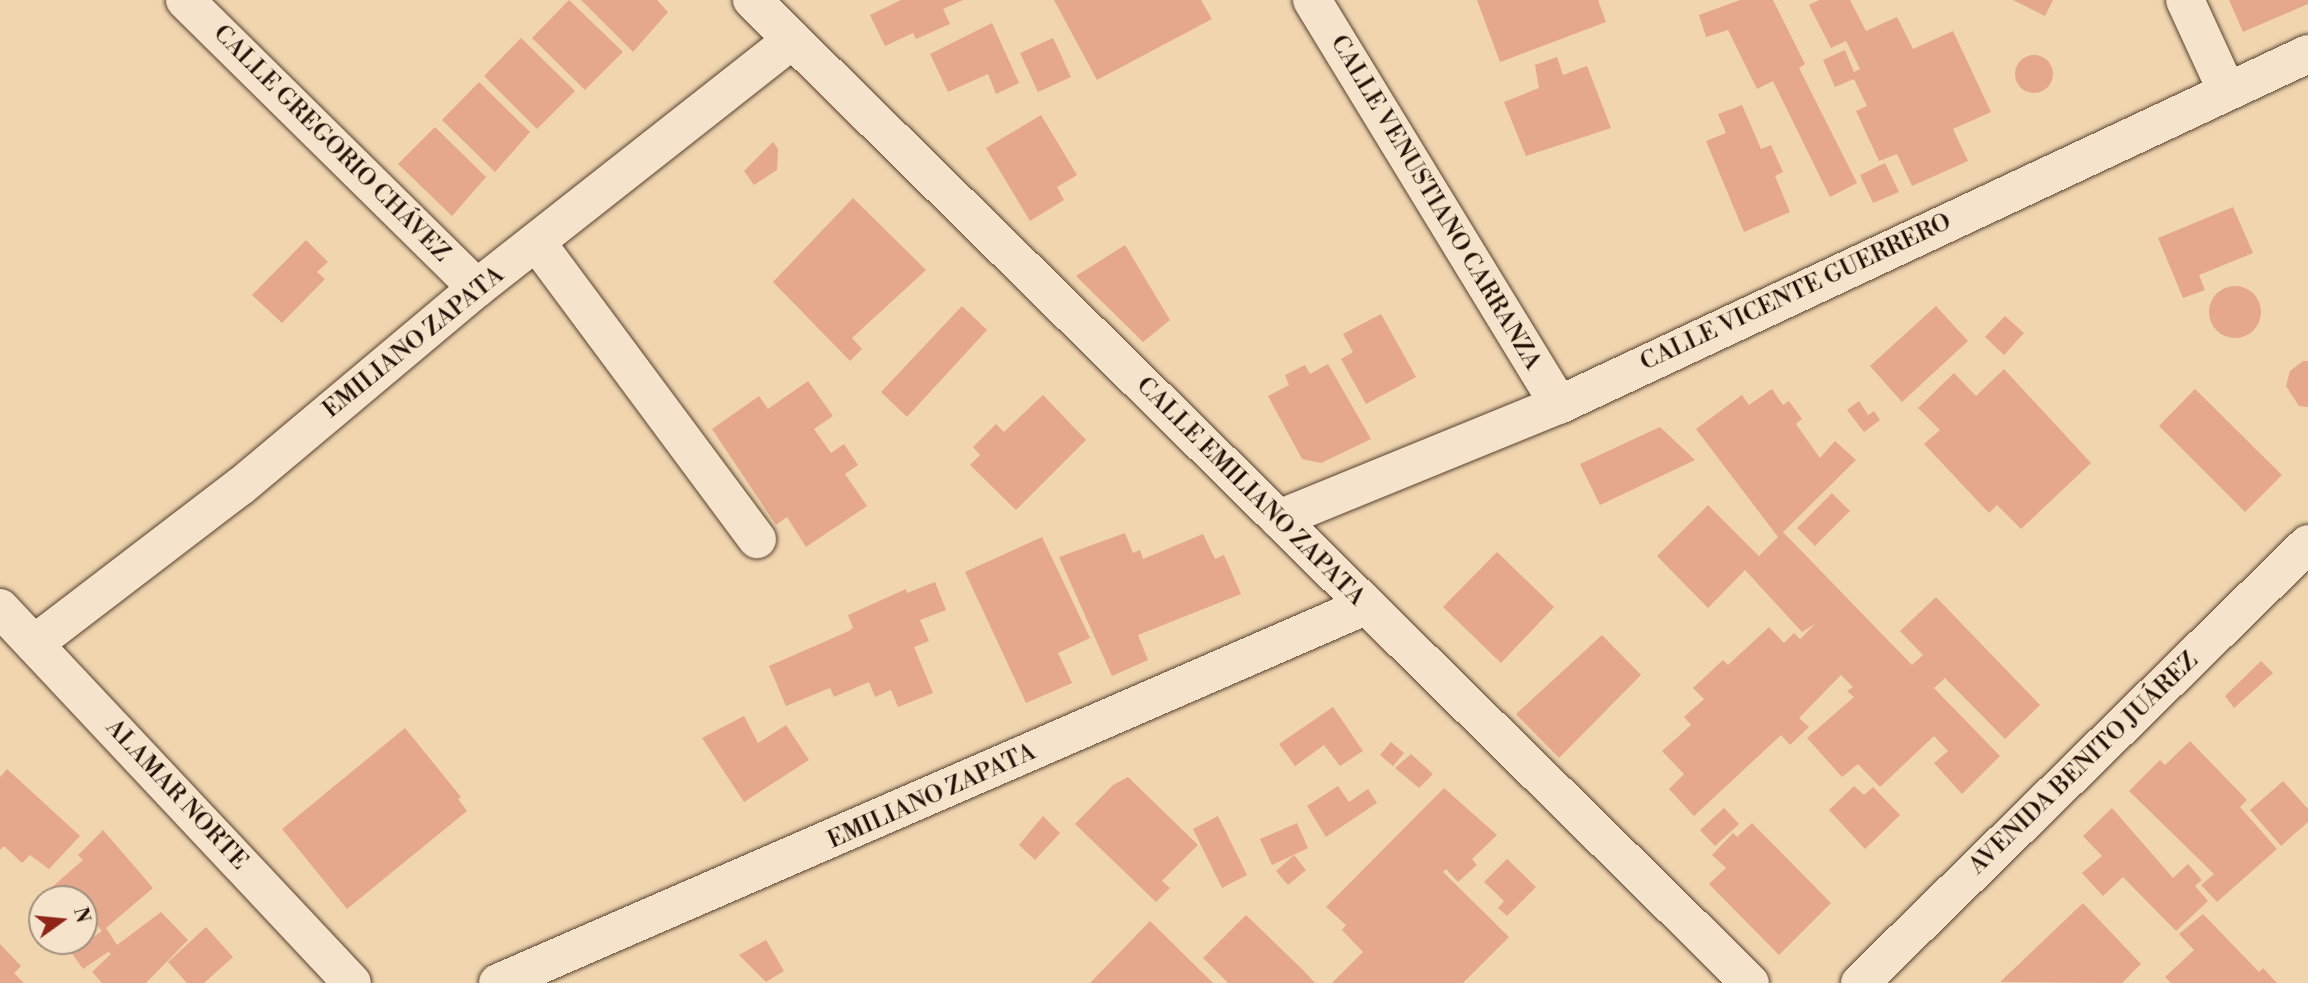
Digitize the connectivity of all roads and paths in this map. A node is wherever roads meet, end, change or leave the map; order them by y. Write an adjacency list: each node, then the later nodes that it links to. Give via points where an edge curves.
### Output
1 (185, 0): 9 (street, CALLE GREGORIO CHÁVEZ)
2 (752, 0): 5 (street, CALLE EMILIANO ZAPATA)
3 (1312, 0): 10 (street, CALLE VENUSTIANO CARRANZA)
4 (2185, 0): 7 (street)
5 (792, 40): 8 (street, EMILIANO ZAPATA); 11 (street, CALLE EMILIANO ZAPATA)
6 (2308, 54): 7 (street, CALLE VICENTE GUERRERO)
7 (2226, 89): 10 (street, CALLE VICENTE GUERRERO)
8 (537, 243): 9 (street, EMILIANO ZAPATA); 12 (street)
9 (477, 288): 16 (street, EMILIANO ZAPATA, via 241,486)
10 (1559, 405): 11 (street, CALLE VICENTE GUERRERO)
11 (1279, 519): 14 (street, CALLE EMILIANO ZAPATA)
12 (757, 539)
13 (2308, 544): 20 (street, AVENIDA BENITO JUÁREZ)
14 (1365, 606): 18 (street, EMILIANO ZAPATA); 19 (street, CALLE EMILIANO ZAPATA)
15 (0, 608): 16 (street, ALAMAR NORTE)
16 (34, 644): 17 (street, ALAMAR NORTE)
17 (352, 983)
18 (498, 983)
19 (1750, 983)
20 (1860, 983)

